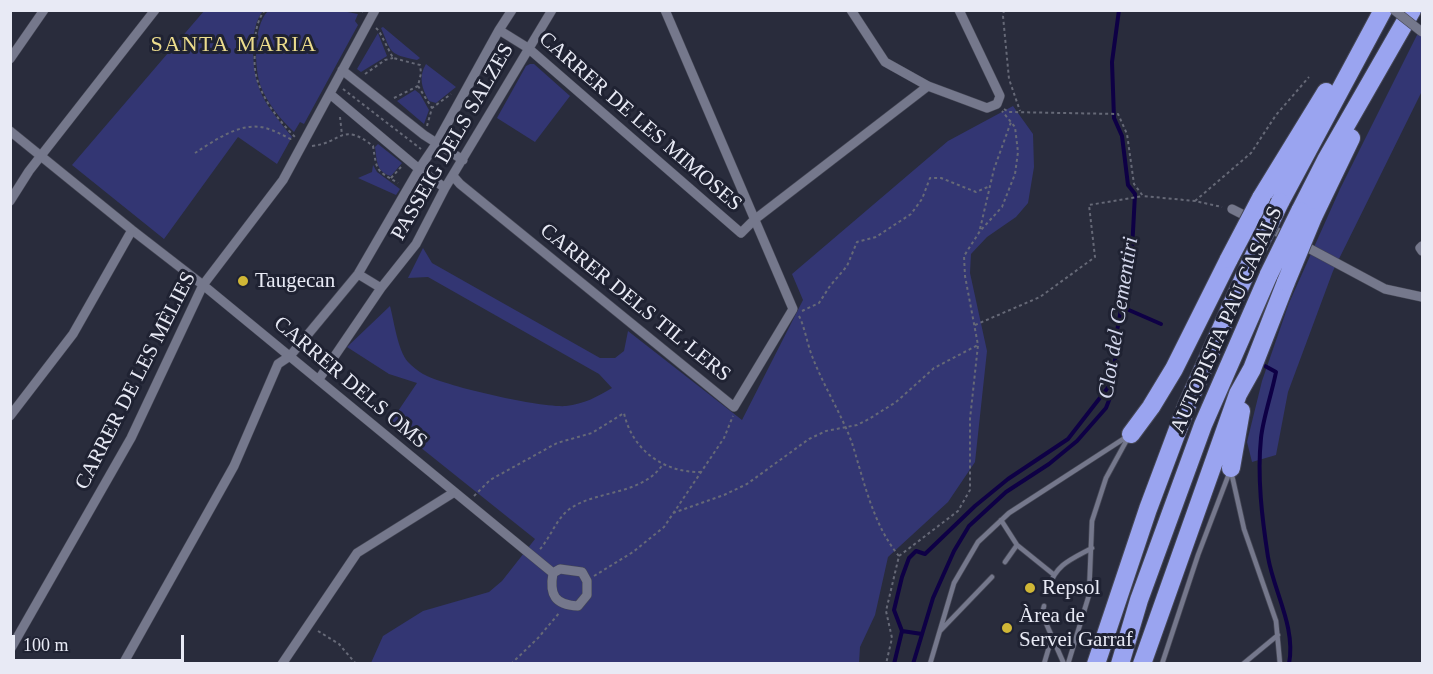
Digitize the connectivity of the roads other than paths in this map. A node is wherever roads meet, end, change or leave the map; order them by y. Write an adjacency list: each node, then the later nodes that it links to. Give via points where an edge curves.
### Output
1 (44, 10): 15 (street)
2 (155, 10): 21 (street)
3 (375, 10): 16 (street, CARRER DE LES MÈLIES)
4 (512, 10): 12 (street, PASSEIG DELS SALZES)
5 (552, 10): 14 (street, PASSEIG DELS SALZES)
6 (665, 10): 28 (street)
7 (851, 10): 17 (street, via 885,62)
8 (959, 10): 17 (street, via 1000,96 997,104 987,108)
9 (1394, 10): 13 (street, bridge)
10 (1412, 10): 31 (highway, AUTOPISTA PAU CASALS, bridge, via 1326,160)
11 (1380, 15): 39 (highway, bridge, via 1353,48 1261,198 1174,369); 60 (highway, AUTOPISTA PAU CASALS, bridge, via 1280,202 1187,405)
12 (499, 30): 14 (street, CARRER DE LES MIMOSES); 20 (street, PASSEIG DELS SALZES)
13 (1422, 32)
14 (528, 48): 22 (street, PASSEIG DELS SALZES); 28 (street, CARRER DE LES MIMOSES, via 741,233)
15 (10, 59)
16 (342, 70): 18 (street, CARRER DE LES MÈLIES); 20 (street)
17 (928, 86): 28 (street)
18 (330, 94): 23 (street); 32 (street, CARRER DE LES MÈLIES, via 283,180)
19 (10, 131): 21 (street, CARRER DELS OMS)
20 (436, 144): 22 (street); 23 (street, PASSEIG DELS SALZES)
21 (42, 155): 26 (street); 29 (street, CARRER DELS OMS)
22 (463, 160): 24 (street, PASSEIG DELS SALZES)
23 (419, 169): 25 (street); 30 (street, PASSEIG DELS SALZES)
24 (453, 176): 25 (street, PASSEIG DELS SALZES); 28 (street, CARRER DELS TIL·LERS, via 734,407 795,311)
25 (445, 188): 33 (street, PASSEIG DELS SALZES, via 416,244)
26 (10, 201)
27 (1232, 209): 34 (street, via 1385,289)
28 (754, 220)
29 (132, 230): 32 (street, CARRER DELS OMS); 38 (street, via 73,334)
30 (358, 274): 33 (street); 35 (street, PASSEIG DELS SALZES)
31 (1278, 278): 36 (highway); 61 (highway, AUTOPISTA PAU CASALS, via 1195,446)
32 (203, 285): 35 (street, CARRER DELS OMS); 54 (street, CARRER DE LES MÈLIES, via 131,438)
33 (381, 288): 37 (street, PASSEIG DELS SALZES)
34 (1422, 297)
35 (290, 356): 37 (street, CARRER DELS OMS); 55 (street, PASSEIG DELS SALZES, via 278,364 234,466)
36 (1252, 369): 40 (highway); 62 (highway, via 1220,442)
37 (319, 379): 41 (street, CARRER DELS OMS)
38 (10, 416)
39 (1131, 434): 42 (lane); 44 (lane, via 1106,478 1092,521)
40 (1231, 468): 52 (lane, via 1244,529); 63 (lane)
41 (453, 493): 46 (street, CARRER DELS OMS); 56 (street, via 357,553)
42 (1001, 520): 43 (lane); 51 (lane, via 978,542 954,583)
43 (1017, 545): 45 (lane); 47 (lane)
44 (1092, 548): 47 (lane); 59 (lane, via 1089,595)
45 (1005, 562)
46 (553, 573): 46 (street, via 551,583 557,600 565,605 583,603 587,581 582,572 560,569)
47 (1053, 574): 49 (lane)
48 (992, 577): 51 (lane)
49 (1049, 587)
50 (1044, 606): 53 (lane, via 1042,614)
51 (939, 632): 57 (lane)
52 (1278, 635): 64 (lane); 65 (lane)
53 (1052, 637): 58 (lane); 59 (lane)
54 (10, 650)
55 (123, 663)
56 (282, 663)
57 (930, 663)
58 (1044, 663)
59 (1066, 663)
60 (1096, 663)
61 (1120, 663)
62 (1142, 663)
63 (1162, 663)
64 (1242, 663)
65 (1280, 663)

